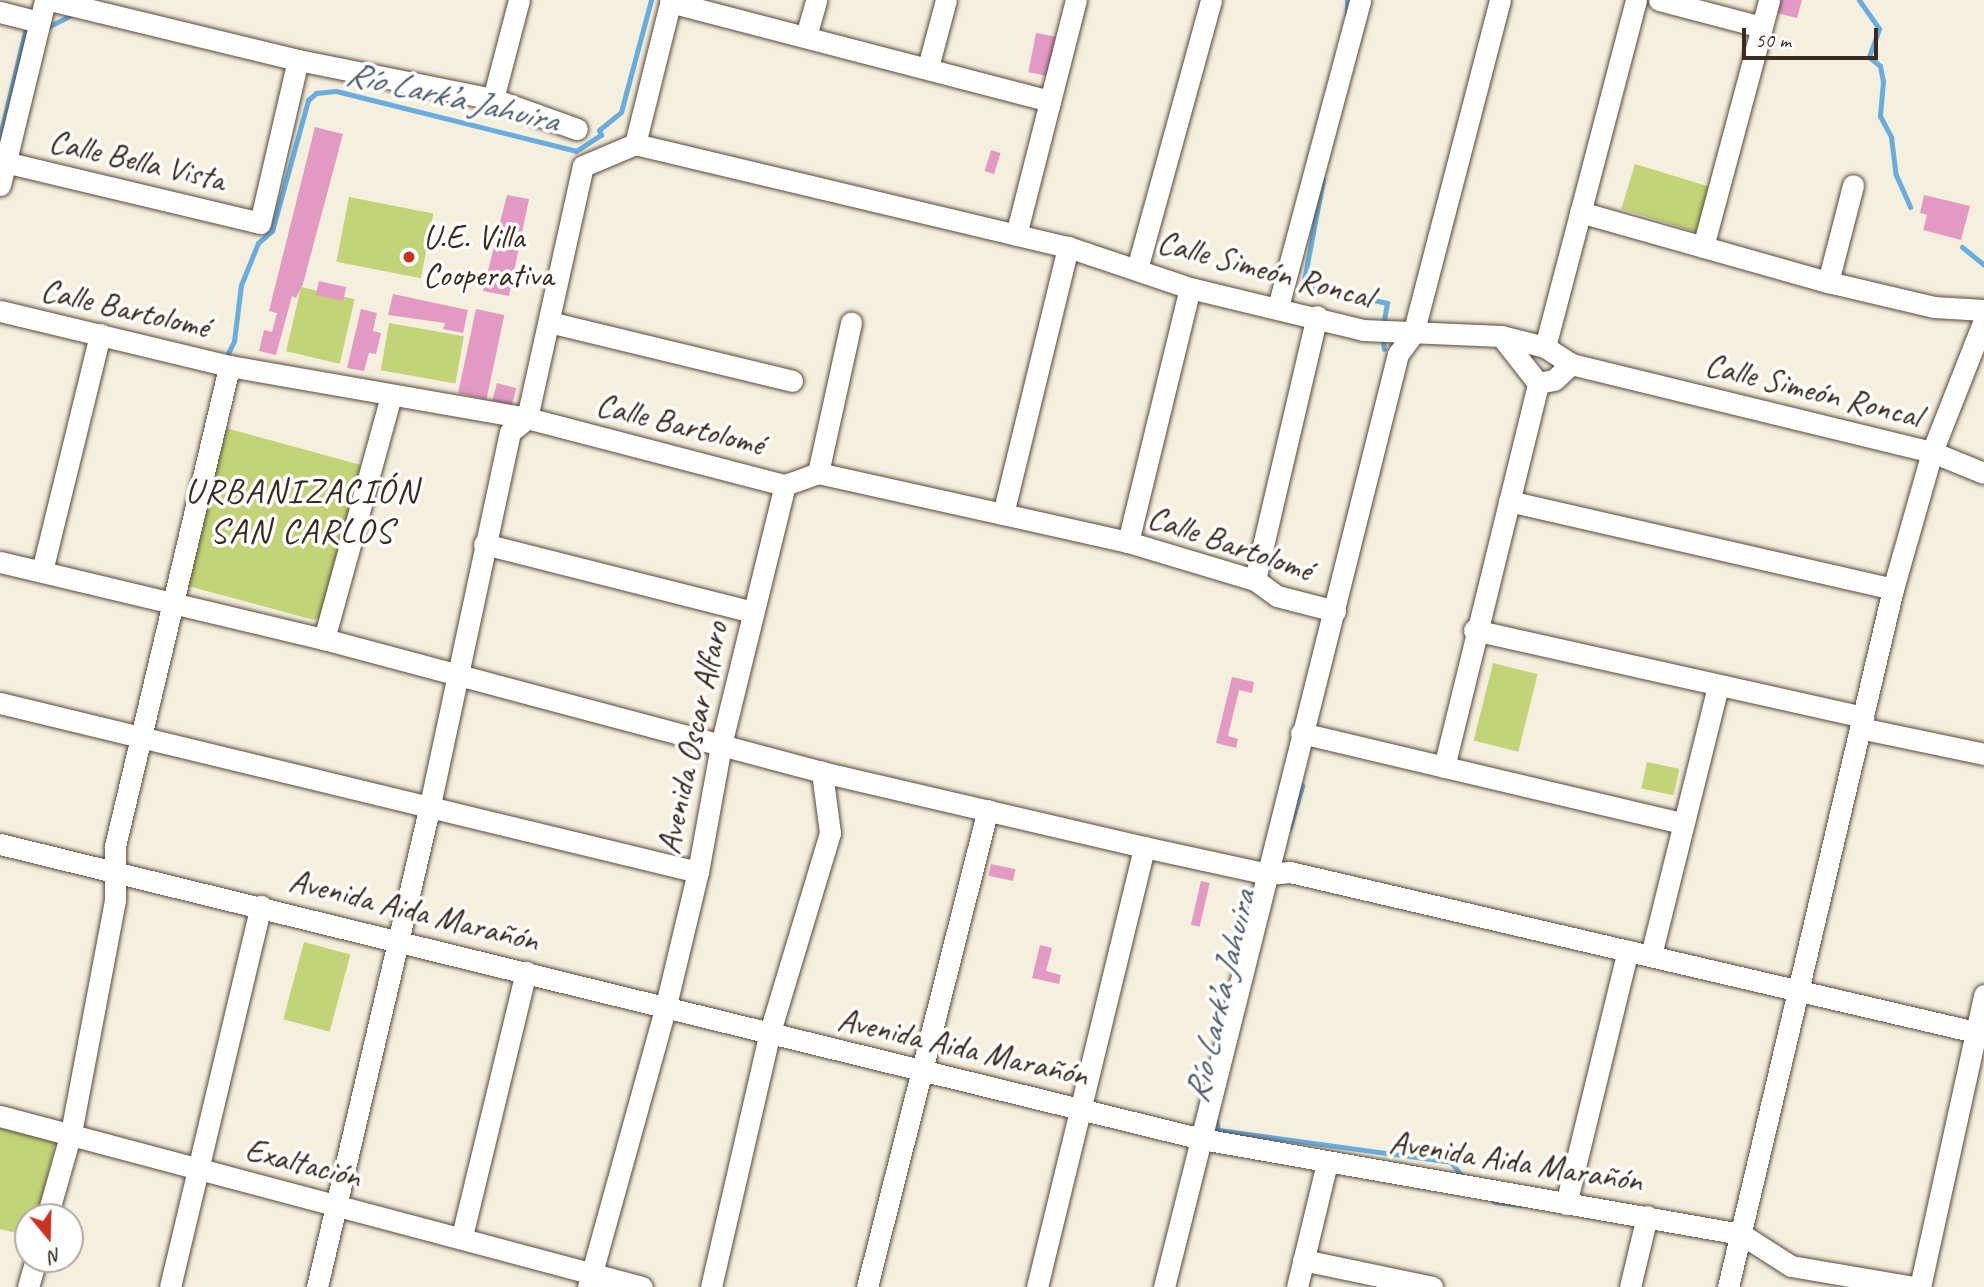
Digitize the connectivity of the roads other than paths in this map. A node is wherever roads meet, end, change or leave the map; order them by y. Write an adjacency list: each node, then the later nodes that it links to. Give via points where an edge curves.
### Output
1 (47, 0): 13 (street); 15 (street)
2 (519, 0): 20 (street)
3 (816, 0): 17 (street)
4 (946, 0): 19 (street)
5 (1076, 0): 21 (street)
6 (1211, 0): 31 (street)
7 (1360, 0): 34 (street)
8 (1500, 0): 42 (street)
9 (1636, 0): 27 (street)
10 (1658, 0): 16 (street)
11 (1769, 0): 16 (street)
12 (671, 1): 17 (street); 23 (street)
13 (110, 8): 18 (street)
14 (0, 12): 15 (street)
15 (39, 22): 24 (street)
16 (1762, 27): 30 (street)
17 (806, 36): 19 (street)
18 (298, 60): 20 (street); 24 (street, Calle Bella Vista, via 260,223)
19 (929, 67): 21 (street)
20 (493, 99): 22 (street)
21 (1051, 101): 28 (street)
22 (577, 129)
23 (635, 144): 28 (street, Calle Simeón Roncal); 39 (street, via 583,166)
24 (3, 162): 25 (street)
25 (0, 185)
26 (1853, 185): 32 (street)
27 (1580, 212): 30 (street); 44 (street)
28 (1016, 236): 29 (street, Calle Simeón Roncal)
29 (1068, 247): 31 (street, Calle Simeón Roncal); 56 (street)
30 (1703, 247): 32 (street)
31 (1137, 268): 33 (street, Calle Simeón Roncal)
32 (1828, 282): 35 (street, via 1934,307)
33 (1190, 288): 34 (street, Calle Simeón Roncal); 57 (street)
34 (1278, 307): 37 (street, Calle Simeón Roncal)
35 (1984, 310)
36 (0, 311): 41 (street, Calle Bartolomé)
37 (1317, 316): 42 (street, Calle Simeón Roncal, via 1372,332); 61 (street)
38 (1984, 320): 51 (street)
39 (550, 322): 47 (street); 50 (street)
40 (851, 323): 52 (street)
41 (100, 334): 46 (street, Calle Bartolomé); 60 (street)
42 (1413, 334): 43 (street, Calle Simeón Roncal); 64 (street, via 1398,354)
43 (1501, 336): 44 (street, Calle Simeón Roncal); 48 (street)
44 (1545, 346): 45 (street, Calle Simeón Roncal)
45 (1571, 364): 48 (street, via 1554,380); 51 (street, Calle Simeón Roncal)
46 (229, 366): 49 (street, Calle Bartolomé); 63 (street)
47 (792, 381)
48 (1538, 383): 55 (street)
49 (391, 396): 50 (street, Calle Bartolomé); 67 (street)
50 (527, 418): 54 (street, Calle Bartolomé); 58 (street, via 510,432)
51 (1932, 452): 53 (street, Calle Simeón Roncal); 62 (street)
52 (818, 473): 54 (street, Calle Bartolomé); 56 (street, Calle Bartolomé)
53 (1984, 473)
54 (785, 485): 65 (street, Avenida Oscar Alfaro)
55 (1509, 501): 62 (street); 66 (street)
56 (1003, 514): 57 (street, Calle Bartolomé)
57 (1128, 542): 61 (street, Calle Bartolomé)
58 (484, 544): 65 (street); 68 (street)
59 (0, 562): 60 (street)
60 (42, 571): 63 (street)
61 (1255, 580): 64 (street, Calle Bartolomé, via 1278,596)
62 (1893, 589): 71 (street)
63 (172, 602): 67 (street); 73 (street)
64 (1335, 611): 72 (street)
65 (752, 612): 74 (street, Avenida Oscar Alfaro)
66 (1474, 630): 69 (street); 76 (street)
67 (324, 639): 68 (street)
68 (459, 674): 74 (street); 78 (street)
69 (1718, 686): 71 (street); 80 (street)
70 (0, 703): 73 (street)
71 (1861, 723): 75 (street); 91 (street)
72 (1301, 733): 76 (street); 85 (street)
73 (139, 735): 78 (street); 83 (street, via 115,846)
74 (721, 745): 77 (street); 84 (street, Avenida Oscar Alfaro)
75 (1984, 754)
76 (1444, 767): 80 (street)
77 (822, 772): 79 (street); 95 (street, via 822,802 830,833)
78 (430, 805): 84 (street); 87 (street)
79 (988, 810): 82 (street); 96 (street)
80 (1683, 823): 89 (street)
81 (0, 844): 83 (street, Avenida Aida Marañón)
82 (1144, 847): 85 (street); 97 (street)
83 (116, 870): 86 (street, Avenida Aida Marañón); 99 (street, via 115,900)
84 (698, 872): 93 (street, Avenida Oscar Alfaro)
85 (1268, 874): 88 (street, via 1290,872); 100 (street)
86 (261, 906): 87 (street, Avenida Aida Marañón); 102 (street)
87 (397, 941): 90 (street, Avenida Aida Marañón); 105 (street)
88 (1628, 950): 89 (street); 104 (street)
89 (1651, 955): 91 (street)
90 (526, 972): 93 (street, Avenida Aida Marañón); 108 (street)
91 (1799, 989): 94 (street); 107 (street)
92 (1984, 996): 94 (street)
93 (666, 1005): 95 (street, Avenida Aida Marañón); 110 (street, Avenida Oscar Alfaro)
94 (1980, 1033): 124 (street)
95 (769, 1035): 96 (street, Avenida Aida Marañón); 115 (street)
96 (922, 1069): 97 (street, Avenida Aida Marañón); 116 (street)
97 (1081, 1107): 100 (street, Avenida Aida Marañón); 117 (street)
98 (0, 1116): 99 (street, Exaltación)
99 (71, 1133): 102 (street, Exaltación); 103 (street)
100 (1202, 1139): 101 (street, Avenida Aida Marañón); 118 (street)
101 (1326, 1163): 104 (street, Avenida Aida Marañón); 109 (street)
102 (201, 1171): 105 (street, Exaltación); 112 (street)
103 (51, 1203)
104 (1566, 1204): 106 (street, Avenida Aida Marañón)
105 (336, 1205): 108 (street, Exaltación); 113 (street)
106 (1647, 1216): 107 (street, Avenida Aida Marañón); 121 (street)
107 (1741, 1234): 111 (street, Avenida Aida Marañón, via 1791,1266); 122 (street)
108 (463, 1236): 110 (street, Exaltación)
109 (1303, 1261): 119 (street); 120 (street)
110 (589, 1280): 114 (street, Exaltación)
111 (1889, 1284): 123 (street, Avenida Aida Marañón)
112 (170, 1287)
113 (317, 1287)
114 (642, 1287)
115 (711, 1287)
116 (867, 1287)
117 (1037, 1287)
118 (1164, 1287)
119 (1297, 1287)
120 (1432, 1287)
121 (1630, 1287)
122 (1728, 1287)
123 (1914, 1287)
124 (1920, 1287)

